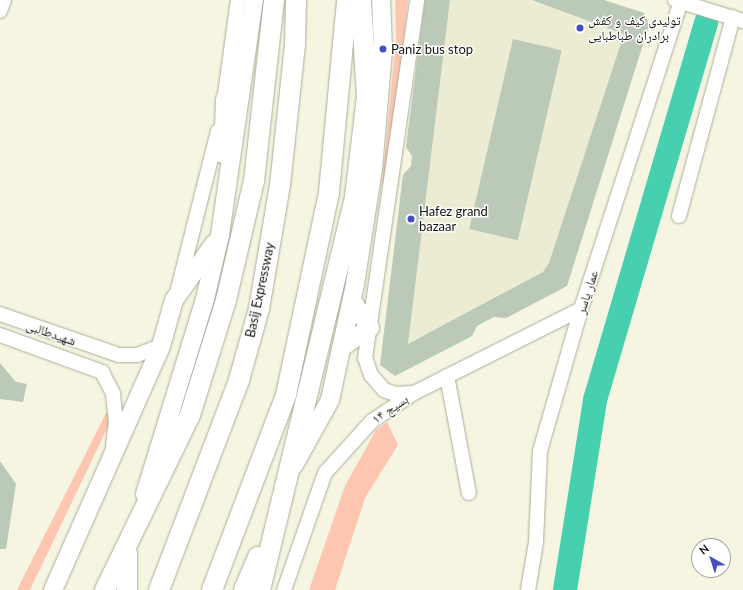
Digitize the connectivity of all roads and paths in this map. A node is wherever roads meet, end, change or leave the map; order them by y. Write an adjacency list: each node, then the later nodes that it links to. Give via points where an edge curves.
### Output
1 (4, 0): 11 (street)
2 (238, 0): 13 (street)
3 (254, 0): 15 (main road)
4 (274, 0): 32 (highway, via 254,181 226,300 190,415)
5 (296, 0): 36 (highway, Basij Expressway, via 295,44 280,185 259,309 239,380)
6 (347, 0): 37 (highway, via 329,192 286,395)
7 (361, 0): 29 (highway, via 367,96 355,197)
8 (381, 0): 17 (main road, via 384,49 373,169)
9 (417, 0): 20 (street)
10 (678, 1): 12 (street); 18 (street, عمار یاسر)
11 (0, 11)
12 (738, 19): 14 (street)
13 (225, 99): 15 (main road); 16 (street, via 194,238)
14 (679, 216)
15 (220, 235): 16 (main road); 32 (main road, via 205,299)
16 (174, 300): 22 (main road)
17 (352, 300): 20 (main road); 23 (main road)
18 (581, 309): 26 (street, بسیج ۱۴); 41 (street, عمار یاسر, via 540,451 536,542)
19 (0, 314): 24 (street, شهیدطالبی)
20 (370, 328): 23 (main road); 27 (street, via 365,358 371,375 384,390 396,394)
21 (0, 335): 25 (street, شهیدطالبی)
22 (161, 346): 24 (street, شهیدطالبی, via 137,355); 28 (main road)
23 (341, 348): 29 (main road, via 330,400)
24 (103, 351): 25 (street, via 107,361 100,368)
25 (94, 368): 28 (street, via 109,381 113,394 116,421)
26 (447, 376): 27 (street, بسیج ۱۴); 30 (street)
27 (414, 393): 40 (street, بسیج ۱۴, via 372,421 325,473)
28 (109, 467): 33 (main road)
29 (290, 472): 31 (highway)
30 (469, 494)
31 (274, 540): 38 (highway, via 258,555); 39 (highway)
32 (127, 550): 34 (highway); 35 (highway)
33 (53, 590)
34 (105, 590)
35 (127, 590)
36 (159, 590)
37 (212, 590)
38 (244, 590)
39 (260, 590)
40 (284, 590)
41 (528, 590)

